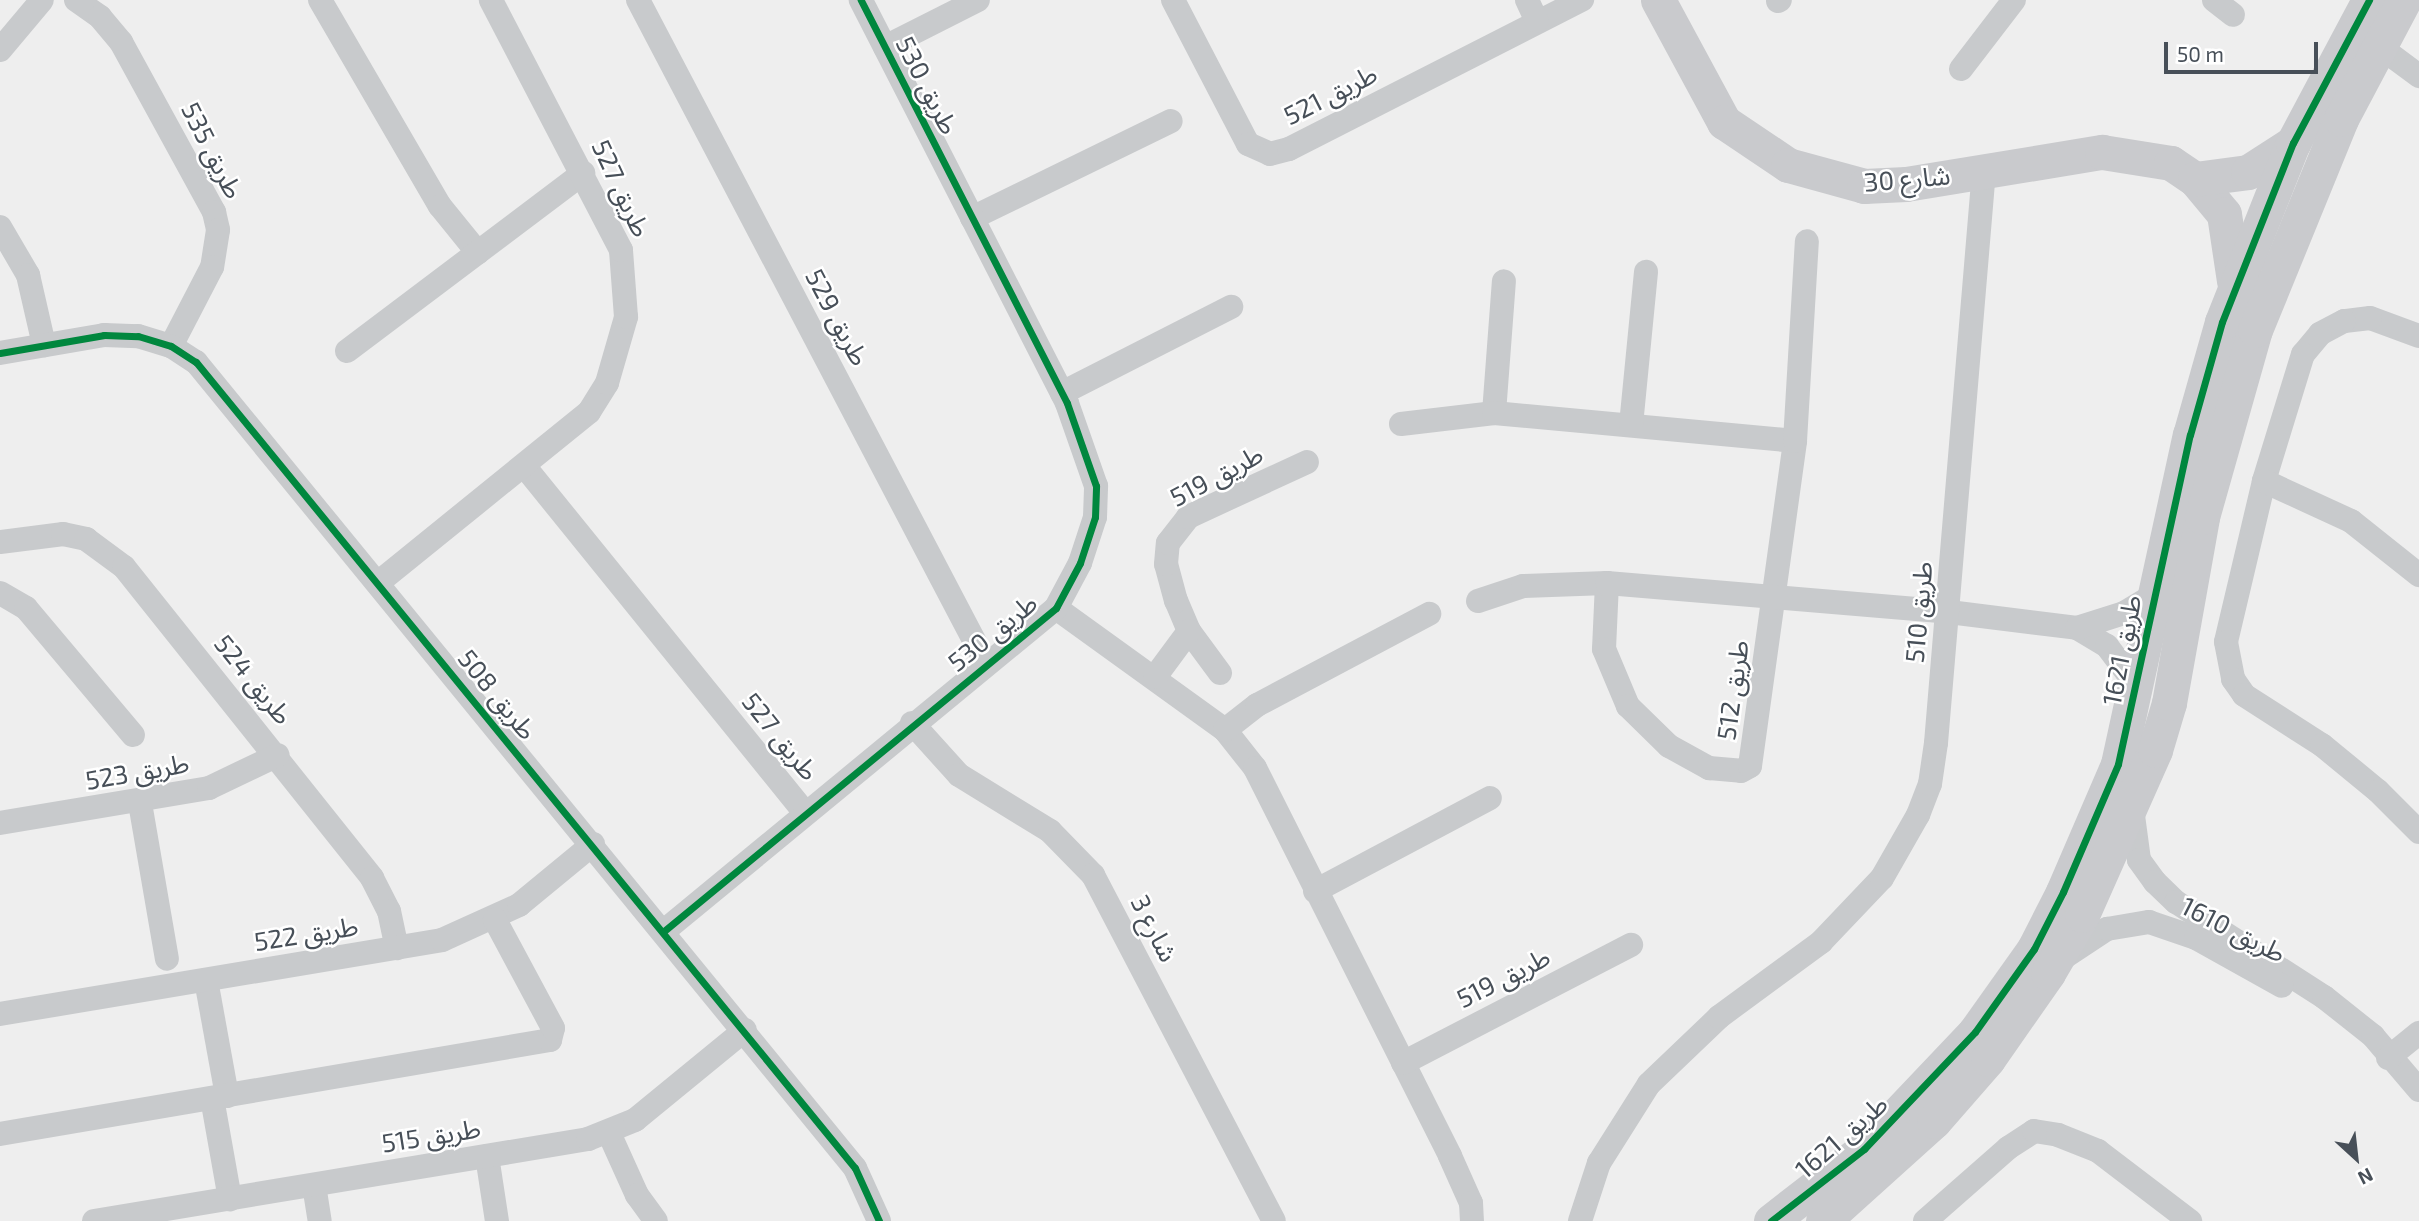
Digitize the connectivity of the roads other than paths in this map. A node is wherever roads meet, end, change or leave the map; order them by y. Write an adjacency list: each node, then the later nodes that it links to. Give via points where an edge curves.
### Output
1 (42, 0): 17 (street)
2 (76, 0): 35 (street, طريق 535, via 100,17 121,42 214,212 218,230 212,267)
3 (320, 0): 28 (street, via 440,206)
4 (491, 0): 23 (street, طريق 527)
5 (638, 0): 59 (street, طريق 529)
6 (861, 0): 15 (street, طريق 530)
7 (978, 0): 15 (street, طريق 530)
8 (1174, 0): 14 (street, طريق 521, via 1248,144 1270,154 1289,149)
9 (1583, 0): 14 (street, طريق 521)
10 (1658, 0): 22 (street, شارع 30, via 1724,122 1788,165 1864,186)
11 (2014, 0): 18 (street)
12 (2369, 0): 21 (street, طريق 1621)
13 (2404, 0): 16 (street, طريق 1621)
14 (1532, 10)
15 (885, 47): 25 (street, طريق 530)
16 (2380, 47): 19 (street); 69 (street, طريق 1621, via 2314,181 2255,330 2202,517 2169,703)
17 (0, 50)
18 (1961, 69)
19 (2419, 76)
20 (1171, 121): 25 (street)
21 (2293, 143): 24 (street, via 2248,172); 31 (street, طريق 1621)
22 (1984, 170): 24 (street, شارع 30, via 2102,152 2171,163); 55 (street, طريق 510)
23 (583, 173): 28 (street); 44 (street, طريق 527, via 621,250 626,317 607,383 589,412)
24 (2196, 179): 31 (street, شارع 30, via 2219,205 2230,229)
25 (972, 218): 38 (street, طريق 530)
26 (0, 227): 34 (street, via 28,275)
27 (1807, 241): 42 (street, طريق 512)
28 (478, 253): 36 (street)
29 (1646, 272): 41 (street)
30 (1504, 281): 39 (street)
31 (2235, 289): 51 (street, طريق 1621, via 2190,435)
32 (1231, 307): 38 (street)
33 (2419, 335): 45 (street, via 2371,318 2344,321 2320,334 2303,354 2294,375)
34 (44, 345): 35 (street, طريق 508, via 104,335 138,336); 37 (street, طريق 508)
35 (171, 346): 48 (street, طريق 508, via 196,362 216,383)
36 (348, 351)
37 (0, 353)
38 (1062, 393): 54 (street, طريق 530, via 1087,451 1096,486 1095,517 1080,563)
39 (1494, 413): 40 (street); 41 (street)
40 (1401, 424)
41 (1631, 425): 42 (street)
42 (1795, 441): 52 (street, طريق 512)
43 (1307, 462): 58 (street, طريق 519, via 1188,517 1173,533 1166,564)
44 (526, 467): 48 (street, طريق 527); 70 (street, طريق 527)
45 (2264, 481): 47 (street, via 2351,521); 72 (street, via 2226,642 2233,679 2244,695 2322,745 2378,791)
46 (0, 541): 66 (street, طريق 524, via 64,534 107,551)
47 (2419, 575)
48 (379, 582): 73 (street, طريق 508)
49 (1607, 583): 52 (street); 52 (street, طريق 512, via 1604,649 1618,688 1655,735 1709,768 1741,771 1750,766); 53 (street, via 1522,586)
50 (0, 593): 65 (street, via 26,608)
51 (2152, 596): 57 (street, via 2124,613); 62 (street, طريق 1621)
52 (1776, 599): 55 (street)
53 (1478, 601)
54 (1056, 608): 59 (street, طريق 530); 61 (street)
55 (1949, 612): 57 (street); 102 (street, طريق 510, via 1930,784 1882,878 1821,942 1756,989 1649,1084 1599,1163)
56 (1429, 614): 64 (street, via 1257,705)
57 (2077, 628): 62 (street, via 2093,635 2119,659)
58 (1189, 631): 60 (street, طريق 519); 61 (street)
59 (986, 663): 63 (street, طريق 530)
60 (1220, 673)
61 (1155, 677): 64 (street)
62 (2134, 690): 103 (street, طريق 1621, via 2104,802 2034,949 1975,1032 1912,1101 1864,1149)
63 (912, 723): 70 (street, طريق 530); 100 (street, شارع 3, via 959,775 1050,831 1093,874)
64 (1225, 730): 74 (street, via 1264,782)
65 (133, 735)
66 (278, 755): 68 (street, طريق 523, via 229,781); 79 (street, طريق 524, via 372,878 389,911)
67 (1490, 798): 74 (street)
68 (140, 803): 71 (street, طريق 523); 80 (street)
69 (2132, 803): 77 (street, طريق 1610, via 2139,860 2155,883); 81 (street, طريق 1621, via 2082,915)
70 (805, 813): 76 (street, طريق 530)
71 (0, 823)
72 (2419, 832)
73 (593, 844): 75 (street, طريق 522, via 542,888); 76 (street, طريق 508)
74 (1315, 891): 87 (street)
75 (495, 920): 79 (street, طريق 522, via 442,940); 89 (street, via 553,1028 550,1040)
76 (664, 931): 84 (street, طريق 508)
77 (2222, 941): 81 (street, طريق 1610, via 2173,927 2127,924 2087,938); 86 (street, طريق 1610)
78 (1631, 945): 87 (street, طريق 519)
79 (397, 948): 82 (street, طريق 522)
80 (167, 958)
81 (2048, 973): 104 (street, طريق 1621, via 1988,1059 1934,1121)
82 (206, 980): 83 (street, طريق 522); 89 (street)
83 (0, 1014)
84 (745, 1030): 90 (street, طريق 515, via 642,1114); 99 (street, طريق 508, via 855,1168)
85 (2419, 1033): 86 (street)
86 (2388, 1058): 88 (street, طريق 1610)
87 (1403, 1063): 101 (street, via 1471,1203)
88 (2419, 1090)
89 (219, 1097): 91 (street); 94 (street)
90 (609, 1133): 92 (street, طريق 515); 98 (street, via 637,1195)
91 (0, 1134)
92 (487, 1156): 93 (street, طريق 515); 97 (street)
93 (314, 1185): 94 (street, طريق 515); 96 (street)
94 (219, 1207): 95 (street, طريق 515)
95 (105, 1220)
96 (320, 1221)
97 (497, 1221)
98 (656, 1221)
99 (879, 1221)
100 (1274, 1221)
101 (1472, 1221)
102 (1580, 1221)
103 (1771, 1221)
104 (1823, 1221)
105 (1925, 1221): 106 (street, via 2008,1148 2034,1132 2058,1135 2119,1165)
106 (2190, 1221)

